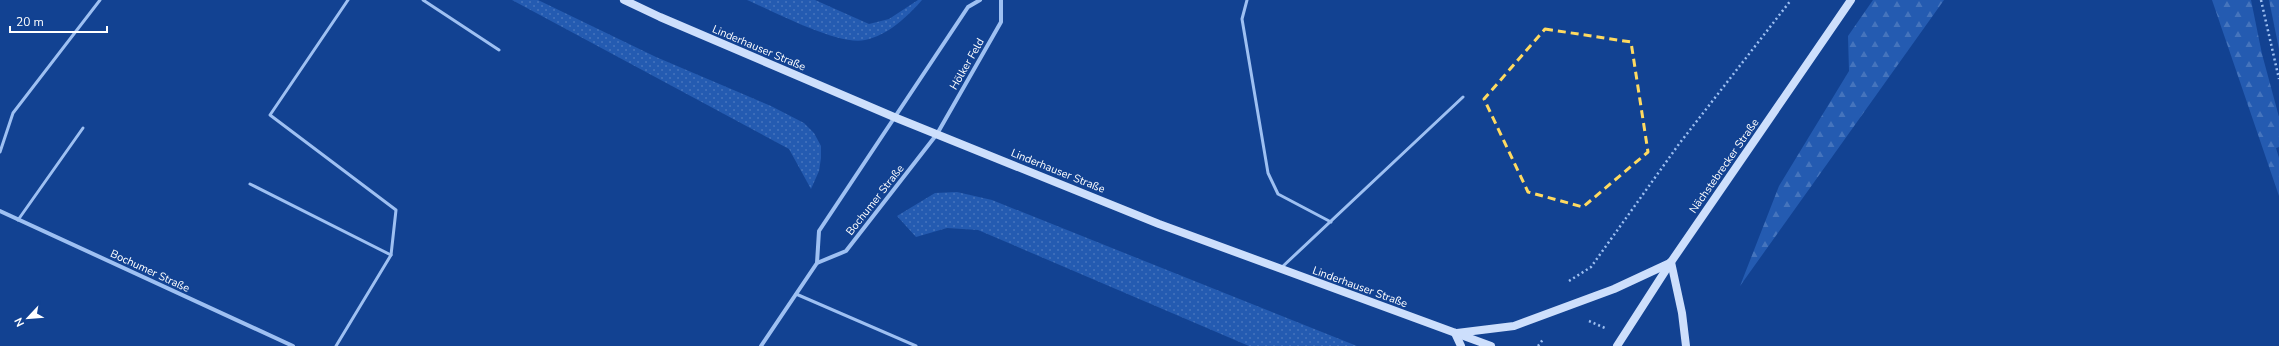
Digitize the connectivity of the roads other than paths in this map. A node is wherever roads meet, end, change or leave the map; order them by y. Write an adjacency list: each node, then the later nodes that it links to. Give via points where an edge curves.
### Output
1 (100, 0): 14 (lane, via 13,113)
2 (348, 0): 19 (lane, via 270,115 396,210)
3 (423, 0): 9 (lane)
4 (624, 0): 11 (main road, Linderhauser Straße)
5 (980, 0): 11 (street, via 968,7)
6 (1001, 0): 13 (street, Hölker Feld, via 1001,22)
7 (1247, 0): 18 (lane, via 1242,19 1268,172 1278,194)
8 (1851, 0): 20 (main road, Nächstebrecker Straße)
9 (499, 50)
10 (1462, 98): 18 (lane)
11 (894, 117): 13 (main road, Linderhauser Straße); 21 (street, via 819,231)
12 (83, 128): 17 (lane)
13 (937, 134): 21 (street, Bochumer Straße, via 846,251); 22 (main road, Linderhauser Straße, via 1159,224)
14 (0, 152)
15 (250, 184): 19 (lane)
16 (0, 211): 17 (street, Bochumer Straße)
17 (18, 220): 25 (street, Bochumer Straße)
18 (1331, 222): 22 (lane)
19 (391, 255): 26 (lane)
20 (1671, 262): 24 (main road, via 1563,309 1514,326); 31 (main road, Nächstebrecker Straße); 32 (main road)
21 (817, 264): 23 (street)
22 (1280, 269): 24 (main road, Linderhauser Straße)
23 (796, 294): 27 (street); 28 (lane)
24 (1455, 333): 29 (main road); 30 (main road, Linderhauser Straße)
25 (293, 346)
26 (336, 346)
27 (761, 346)
28 (916, 346)
29 (1461, 346)
30 (1491, 346)
31 (1617, 346)
32 (1686, 346)

